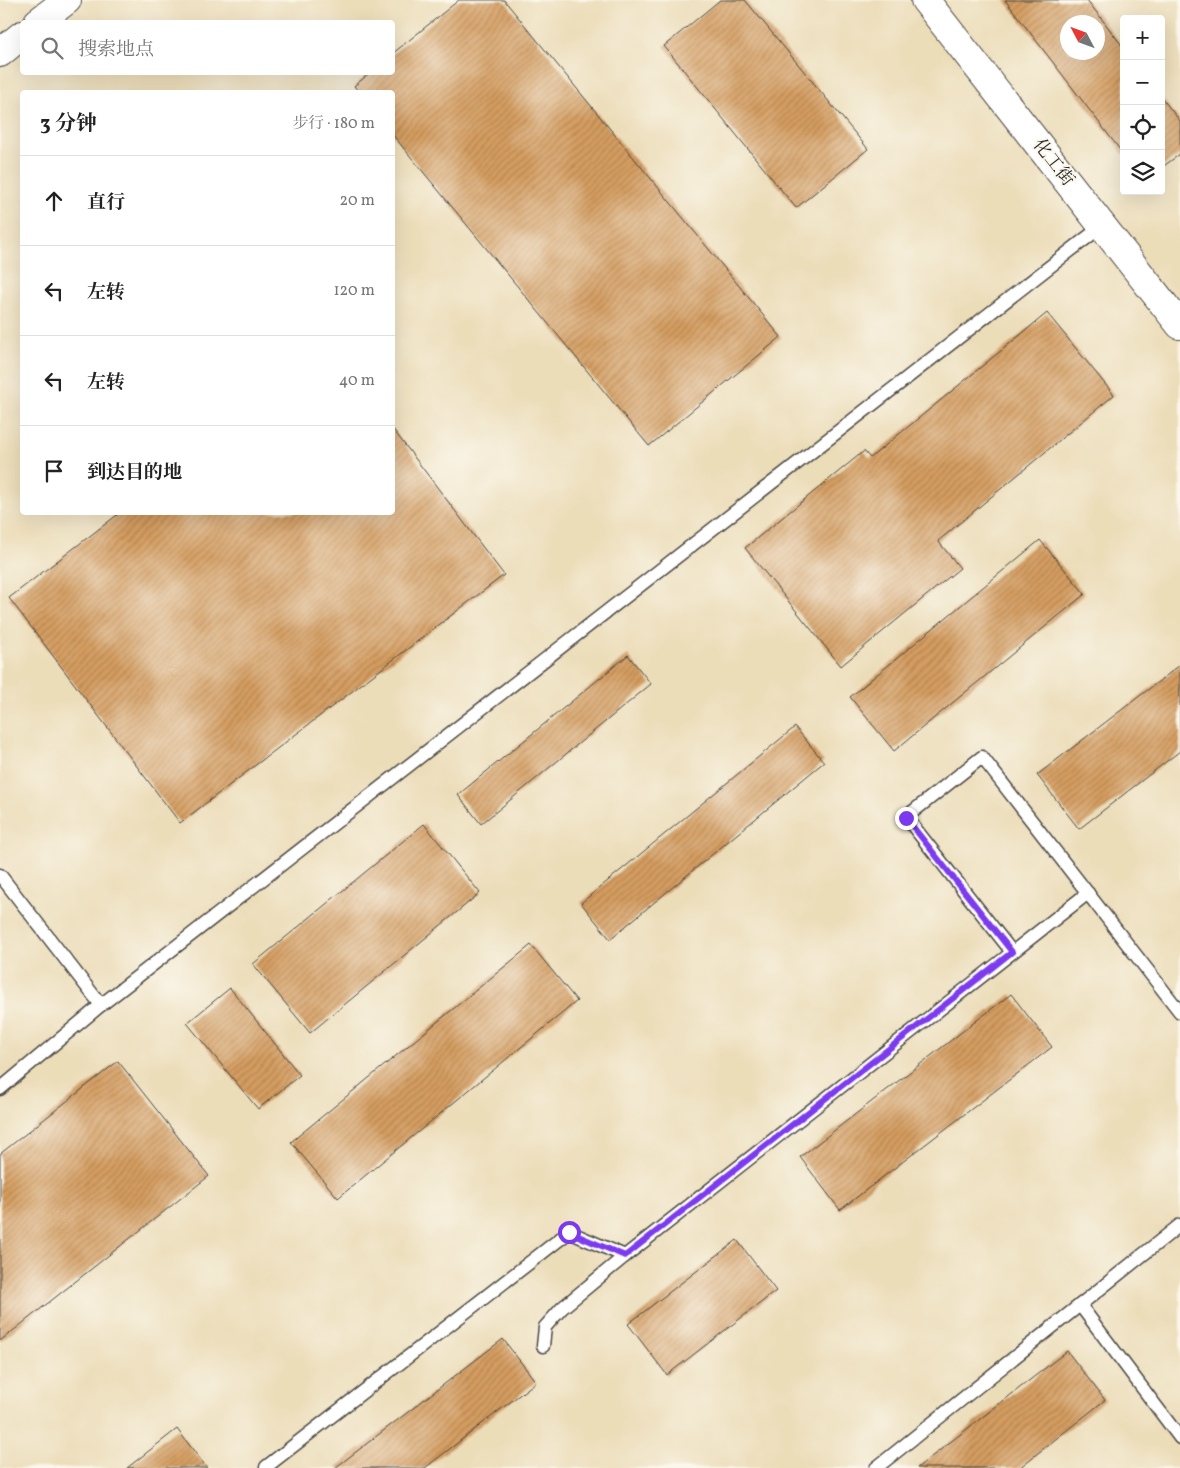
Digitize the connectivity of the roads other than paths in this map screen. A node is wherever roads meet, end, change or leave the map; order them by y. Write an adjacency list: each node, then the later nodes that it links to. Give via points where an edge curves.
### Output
1 (67, 0): 3 (street)
2 (925, 0): 6 (street, 化工街)
3 (41, 20)
4 (20, 37): 5 (street)
5 (0, 53)
6 (1102, 226): 7 (street, 化工街); 11 (lane)
7 (1180, 326)
8 (0, 875): 11 (lane)
9 (1088, 893): 10 (lane); 10 (lane, via 982,757 906,818); 12 (lane)
10 (1012, 952): 15 (lane)
11 (101, 1005): 13 (lane)
12 (1180, 1012)
13 (0, 1089)
14 (1180, 1225): 16 (lane)
15 (625, 1256): 17 (lane, via 562,1308 545,1327); 19 (lane, via 569,1232)
16 (1080, 1305): 18 (lane); 20 (lane)
17 (543, 1346)
18 (1180, 1438)
19 (267, 1468)
20 (876, 1468)

